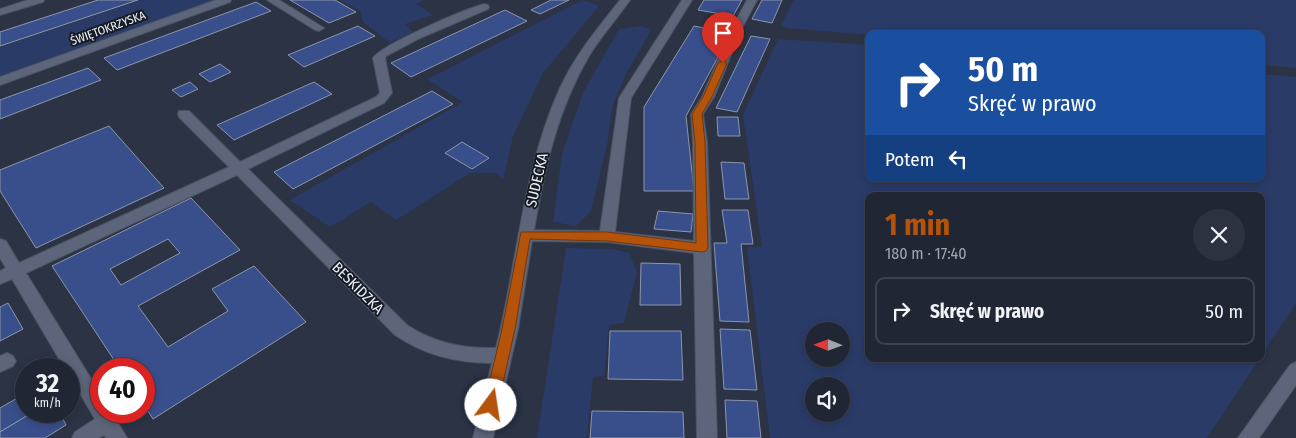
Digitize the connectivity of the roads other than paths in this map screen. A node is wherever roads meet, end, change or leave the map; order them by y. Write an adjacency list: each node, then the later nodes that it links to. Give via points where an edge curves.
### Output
1 (39, 0): 8 (street)
2 (226, 0): 10 (street, ŚWIĘTOKRZYSKA)
3 (272, 0): 9 (street)
4 (625, 0): 13 (street, SUDECKA, via 585,53 567,86 537,171)
5 (687, 0): 14 (street, via 625,98)
6 (752, 0): 16 (street, via 708,97 697,114)
7 (484, 7): 12 (street, via 382,54 379,58 386,93 380,100)
8 (0, 12)
9 (319, 28)
10 (0, 81)
11 (184, 114): 12 (street, BESKIDZKA)
12 (238, 169): 17 (street); 19 (street, BESKIDZKA, via 413,339 463,355)
13 (525, 235): 14 (street); 19 (street, SUDECKA)
14 (607, 237): 16 (street)
15 (0, 245): 17 (street)
16 (702, 248): 24 (street)
17 (17, 271): 18 (street); 21 (street)
18 (0, 278)
19 (503, 355): 23 (street, SUDECKA)
20 (1296, 370): 25 (street)
21 (111, 431): 22 (street)
22 (82, 438)
23 (483, 438)
24 (707, 438)
25 (1248, 438)

